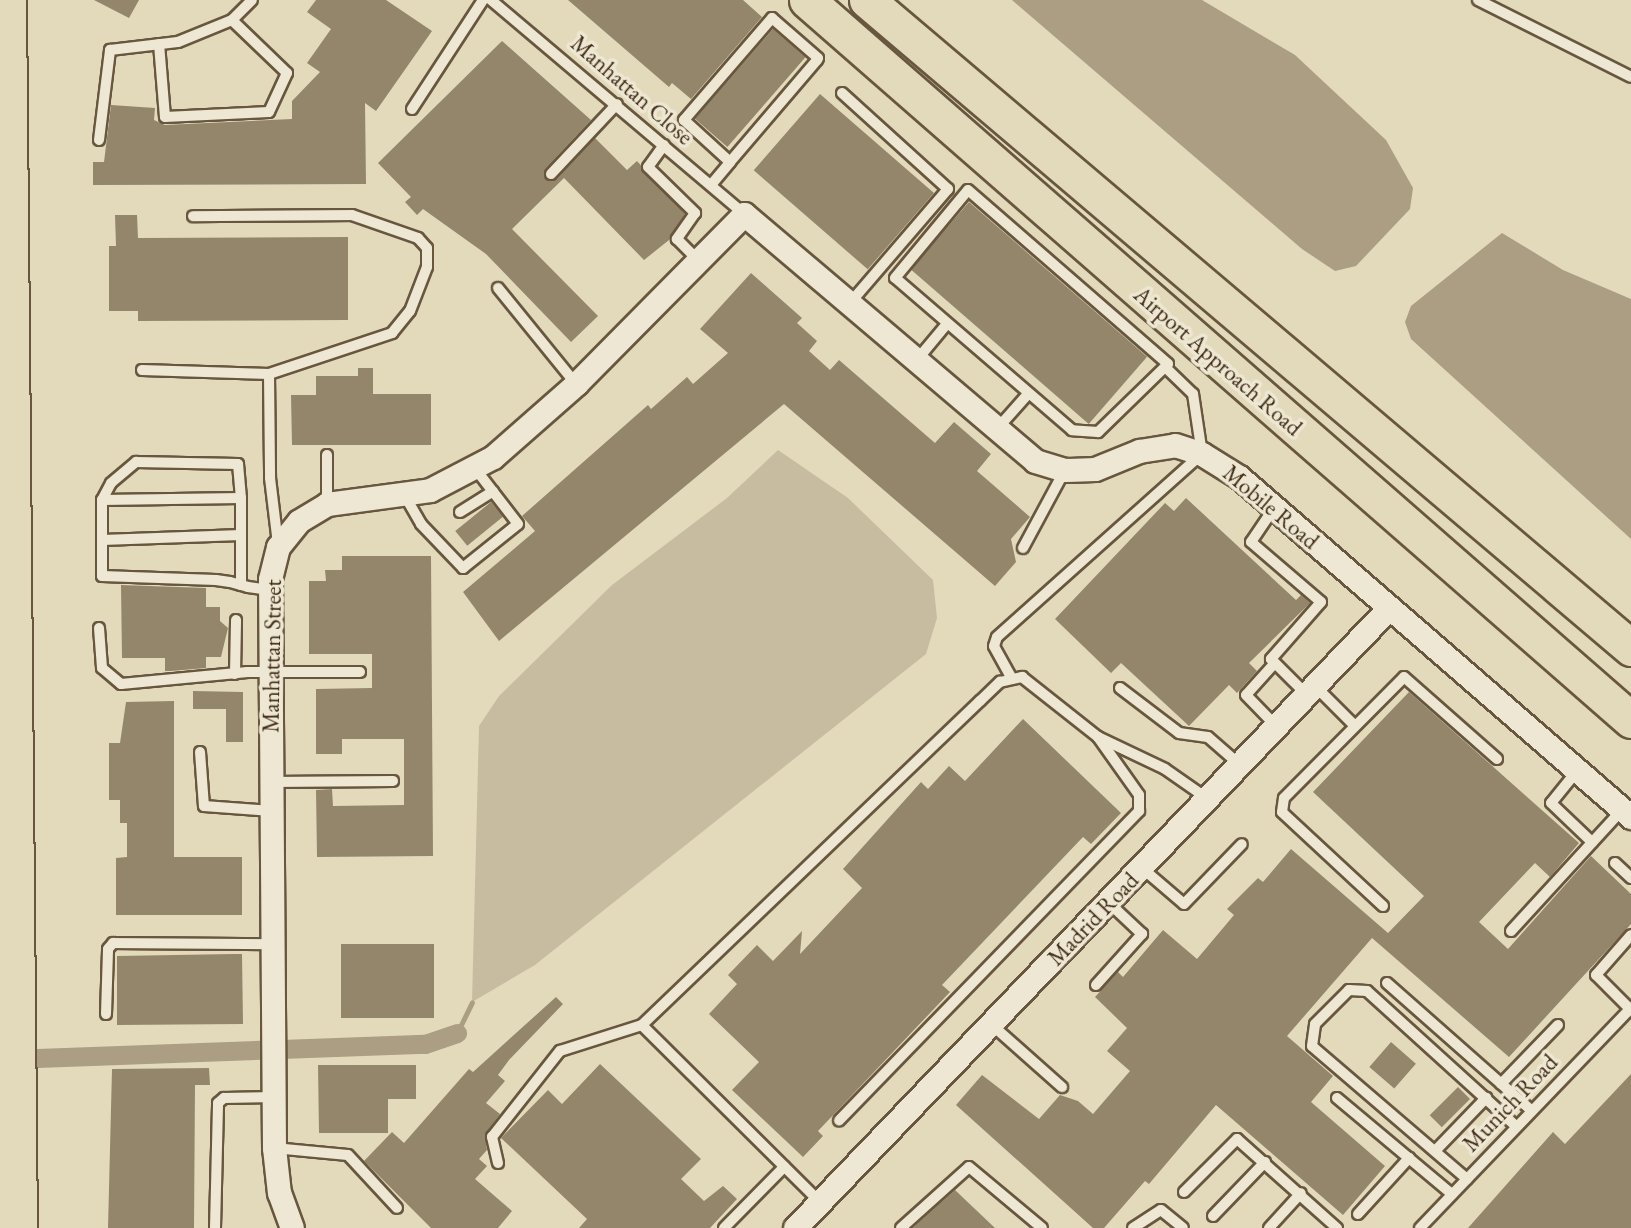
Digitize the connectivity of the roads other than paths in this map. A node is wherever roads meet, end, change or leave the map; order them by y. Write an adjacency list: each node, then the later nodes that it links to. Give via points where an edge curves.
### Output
1 (7, 0): 61 (highway)
2 (31, 0): 61 (highway)
3 (252, 0): 9 (lane)
4 (483, 0): 14 (lane)
5 (491, 0): 13 (lane, Manhattan Close)
6 (807, 0): 62 (main road, Airport Approach Road)
7 (867, 0): 53 (main road)
8 (1478, 0): 11 (lane)
9 (232, 20): 10 (lane, via 178,42); 10 (lane, via 287,73 269,112 166,117)
10 (159, 44): 15 (lane, via 108,53)
11 (1631, 77)
12 (842, 93): 24 (lane, via 947,188)
13 (617, 104): 16 (lane, Manhattan Close); 18 (lane)
14 (412, 108)
15 (99, 141)
16 (664, 145): 19 (lane, Manhattan Close); 22 (lane, via 648,167 695,213 677,239)
17 (730, 162): 17 (lane, via 818,58 772,18 684,120); 19 (lane)
18 (551, 174)
19 (711, 185): 20 (lane, Manhattan Close)
20 (744, 214): 22 (street, Manhattan Street); 24 (street, Mobile Road)
21 (193, 216): 29 (lane, via 352,215 398,228 425,244 427,267 400,326)
22 (699, 261): 30 (street, Manhattan Street)
23 (498, 288): 30 (lane)
24 (849, 304): 26 (street, Mobile Road)
25 (946, 326): 26 (lane); 27 (lane, via 894,276 968,190 1164,357); 31 (lane)
26 (916, 361): 32 (street, Mobile Road)
27 (1167, 369): 31 (lane, via 1098,432 1088,434 1072,430); 33 (lane, via 1192,394)
28 (142, 370): 29 (lane)
29 (269, 374): 46 (lane, via 270,478)
30 (576, 384): 35 (street, Manhattan Street)
31 (1028, 394): 32 (lane)
32 (996, 430): 36 (street, Mobile Road, via 1035,461)
33 (1202, 454): 36 (street, Mobile Road, via 1175,445 1139,451 1095,469); 42 (street, Mobile Road); 58 (lane, via 997,637 994,646)
34 (327, 455): 41 (lane)
35 (474, 467): 37 (lane); 38 (street, Manhattan Street, via 430,490)
36 (1065, 470): 47 (lane)
37 (493, 491): 38 (lane, via 517,526 461,568 421,524); 43 (lane)
38 (405, 496): 41 (street, Manhattan Street)
39 (241, 498): 40 (lane); 40 (lane, via 238,464 136,462 111,483); 44 (lane)
40 (102, 500): 45 (lane)
41 (327, 504): 46 (street, Manhattan Street, via 299,521)
42 (1274, 508): 50 (street, Mobile Road); 54 (lane, via 1251,542 1321,604 1274,655)
43 (460, 512)
44 (241, 536): 45 (lane); 48 (lane)
45 (102, 540): 48 (lane, via 102,576)
46 (278, 547): 49 (street, Manhattan Street)
47 (1023, 548)
48 (241, 585): 49 (lane)
49 (270, 590): 55 (street, Manhattan Street)
50 (1389, 608): 60 (street, Madrid Road); 69 (street, Mobile Road)
51 (236, 621): 57 (lane)
52 (99, 628): 57 (lane, via 102,668 117,683)
53 (1631, 648)
54 (1273, 665): 60 (lane); 64 (lane, via 1246,695)
55 (271, 671): 56 (lane); 57 (lane); 71 (street, Manhattan Street)
56 (360, 672)
57 (235, 674)
58 (1012, 677): 65 (lane, via 1028,680); 91 (lane, via 980,701)
59 (1120, 688): 68 (lane, via 1179,733 1208,737)
60 (1311, 691): 63 (lane); 64 (street, Madrid Road)
61 (17, 709): 114 (highway)
62 (1631, 720)
63 (1354, 725): 67 (lane, via 1401,678 1408,678); 81 (lane, via 1280,806)
64 (1277, 727): 68 (street, Madrid Road)
65 (1098, 737): 72 (lane, via 1166,769); 98 (lane, via 1139,794 1139,811)
66 (200, 752): 73 (lane, via 204,806)
67 (1497, 759)
68 (1240, 765): 72 (street, Madrid Road)
69 (1577, 771): 74 (street, Mobile Road); 75 (lane, via 1551,805)
70 (393, 781): 71 (lane)
71 (271, 782): 73 (street, Manhattan Street)
72 (1208, 799): 78 (street, Madrid Road)
73 (272, 811): 84 (street, Manhattan Street)
74 (1626, 813): 75 (lane)
75 (1592, 842): 82 (lane)
76 (1242, 844): 78 (lane, via 1184,904)
77 (1615, 863): 79 (lane)
78 (1142, 868): 80 (street, Madrid Road)
79 (1631, 878)
80 (1109, 902): 86 (lane, via 1142,934); 89 (street, Madrid Road)
81 (1383, 906)
82 (1511, 930)
83 (1631, 935): 87 (lane, via 1596,975)
84 (273, 944): 88 (lane, via 113,943 108,949); 94 (street, Manhattan Street)
85 (1387, 983): 92 (lane)
86 (1096, 985)
87 (1630, 1008): 97 (lane, Munich Road)
88 (106, 1014)
89 (991, 1024): 93 (lane); 110 (street, Madrid Road)
90 (1558, 1024): 92 (lane)
91 (642, 1025): 104 (lane, via 560,1051 492,1138); 105 (lane)
92 (1501, 1084): 97 (lane)
93 (1062, 1087)
94 (274, 1097): 100 (street, Manhattan Street); 115 (lane, via 224,1098 218,1103)
95 (1337, 1098): 102 (lane)
96 (1486, 1098): 99 (lane); 101 (lane); 101 (lane, via 1360,987 1349,990 1315,1024 1312,1046)
97 (1532, 1111): 99 (lane, Munich Road)
98 (839, 1121)
99 (1517, 1127): 106 (lane, Munich Road)
100 (274, 1148): 111 (lane, via 348,1155); 116 (street, Manhattan Street, via 279,1193)
101 (1435, 1151): 106 (lane)
102 (1409, 1158): 109 (lane); 112 (lane)
103 (1265, 1162): 107 (lane, via 1233,1139); 108 (lane); 113 (lane)
104 (498, 1163)
105 (784, 1167): 110 (lane); 117 (lane)
106 (1468, 1179): 109 (lane, Munich Road)
107 (1184, 1192)
108 (1301, 1193): 123 (lane); 124 (lane)
109 (1452, 1194): 125 (lane, Munich Road)
110 (820, 1202): 118 (street, Madrid Road)
111 (397, 1209)
112 (1358, 1214)
113 (1213, 1216)
114 (18, 1228)
115 (215, 1228)
116 (291, 1228)
117 (724, 1228)
118 (795, 1228)
119 (901, 1228): 120 (lane, via 969,1167)
120 (1042, 1228)
121 (1133, 1228): 122 (lane, via 1161,1210)
122 (1183, 1228)
123 (1269, 1228)
124 (1337, 1228)
125 (1420, 1228)

